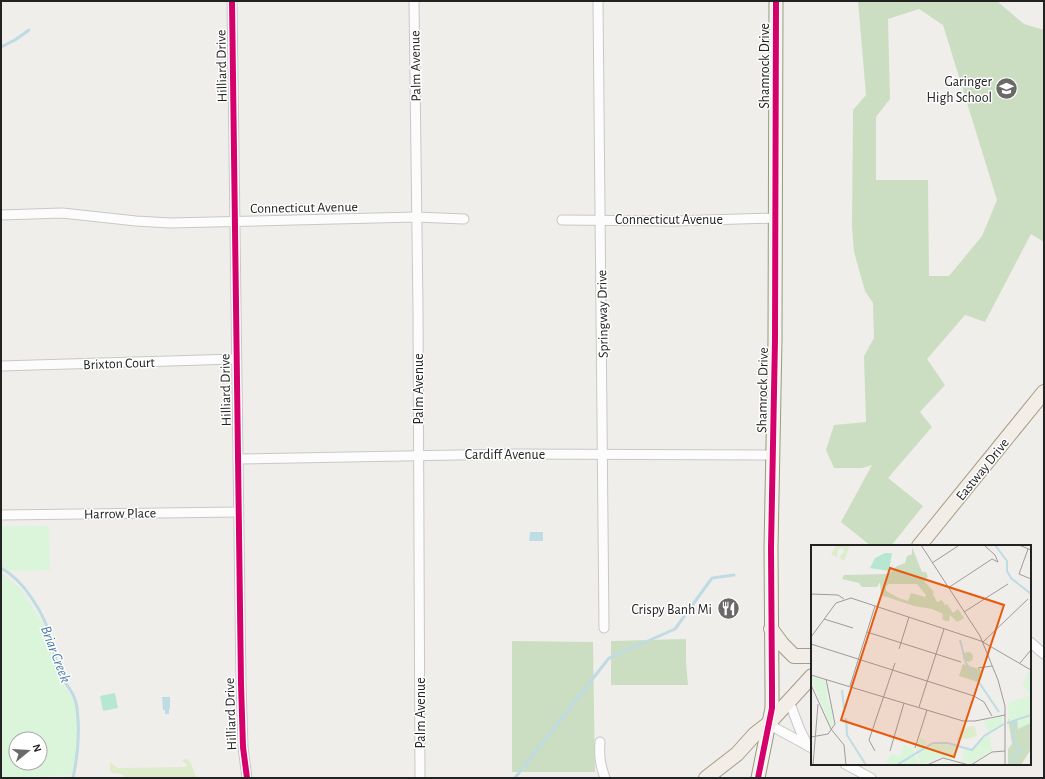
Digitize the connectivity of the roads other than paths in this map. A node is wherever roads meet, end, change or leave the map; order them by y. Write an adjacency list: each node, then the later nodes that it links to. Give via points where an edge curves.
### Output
1 (232, 1): 9 (street, Hilliard Drive)
2 (414, 1): 6 (street, Palm Avenue)
3 (598, 1): 11 (street, Springway Drive)
4 (776, 1): 7 (street, Shamrock Drive)
5 (1, 215): 9 (street, Connecticut Avenue, via 61,213 170,223)
6 (416, 217): 8 (street, Connecticut Avenue); 9 (street, Connecticut Avenue); 16 (street, Palm Avenue)
7 (775, 218): 11 (street, Connecticut Avenue); 17 (street, Shamrock Drive)
8 (464, 219)
9 (234, 220): 12 (street, Hilliard Drive)
10 (562, 220): 11 (street, Connecticut Avenue)
11 (601, 220): 15 (street, Springway Drive)
12 (236, 359): 13 (street, Brixton Court); 18 (street, Hilliard Drive)
13 (1, 366)
14 (1042, 399): 21 (main road, Eastway Drive)
15 (603, 454): 16 (street, Cardiff Avenue); 17 (street, Cardiff Avenue); 22 (street, Springway Drive)
16 (419, 455): 18 (street, Cardiff Avenue); 34 (street, Palm Avenue)
17 (773, 455): 23 (street, Shamrock Drive)
18 (238, 460): 19 (street, Hilliard Drive)
19 (238, 512): 20 (street, Harrow Place); 33 (street, Hilliard Drive, via 242,721)
20 (1, 515)
21 (920, 545)
22 (604, 628)
23 (771, 629): 26 (main road, via 794,656); 29 (street, Shamrock Drive, via 772,708)
24 (1031, 643): 25 (street)
25 (1044, 654)
26 (811, 656)
27 (811, 677): 28 (main road)
28 (789, 701): 29 (main road); 31 (street, via 800,730)
29 (768, 724): 31 (street); 36 (main road); 37 (street, Shamrock Drive)
30 (600, 742): 35 (street, via 599,755)
31 (810, 747)
32 (847, 765): 38 (street)
33 (247, 778)
34 (420, 778)
35 (605, 778)
36 (706, 778)
37 (758, 778)
38 (871, 778)

